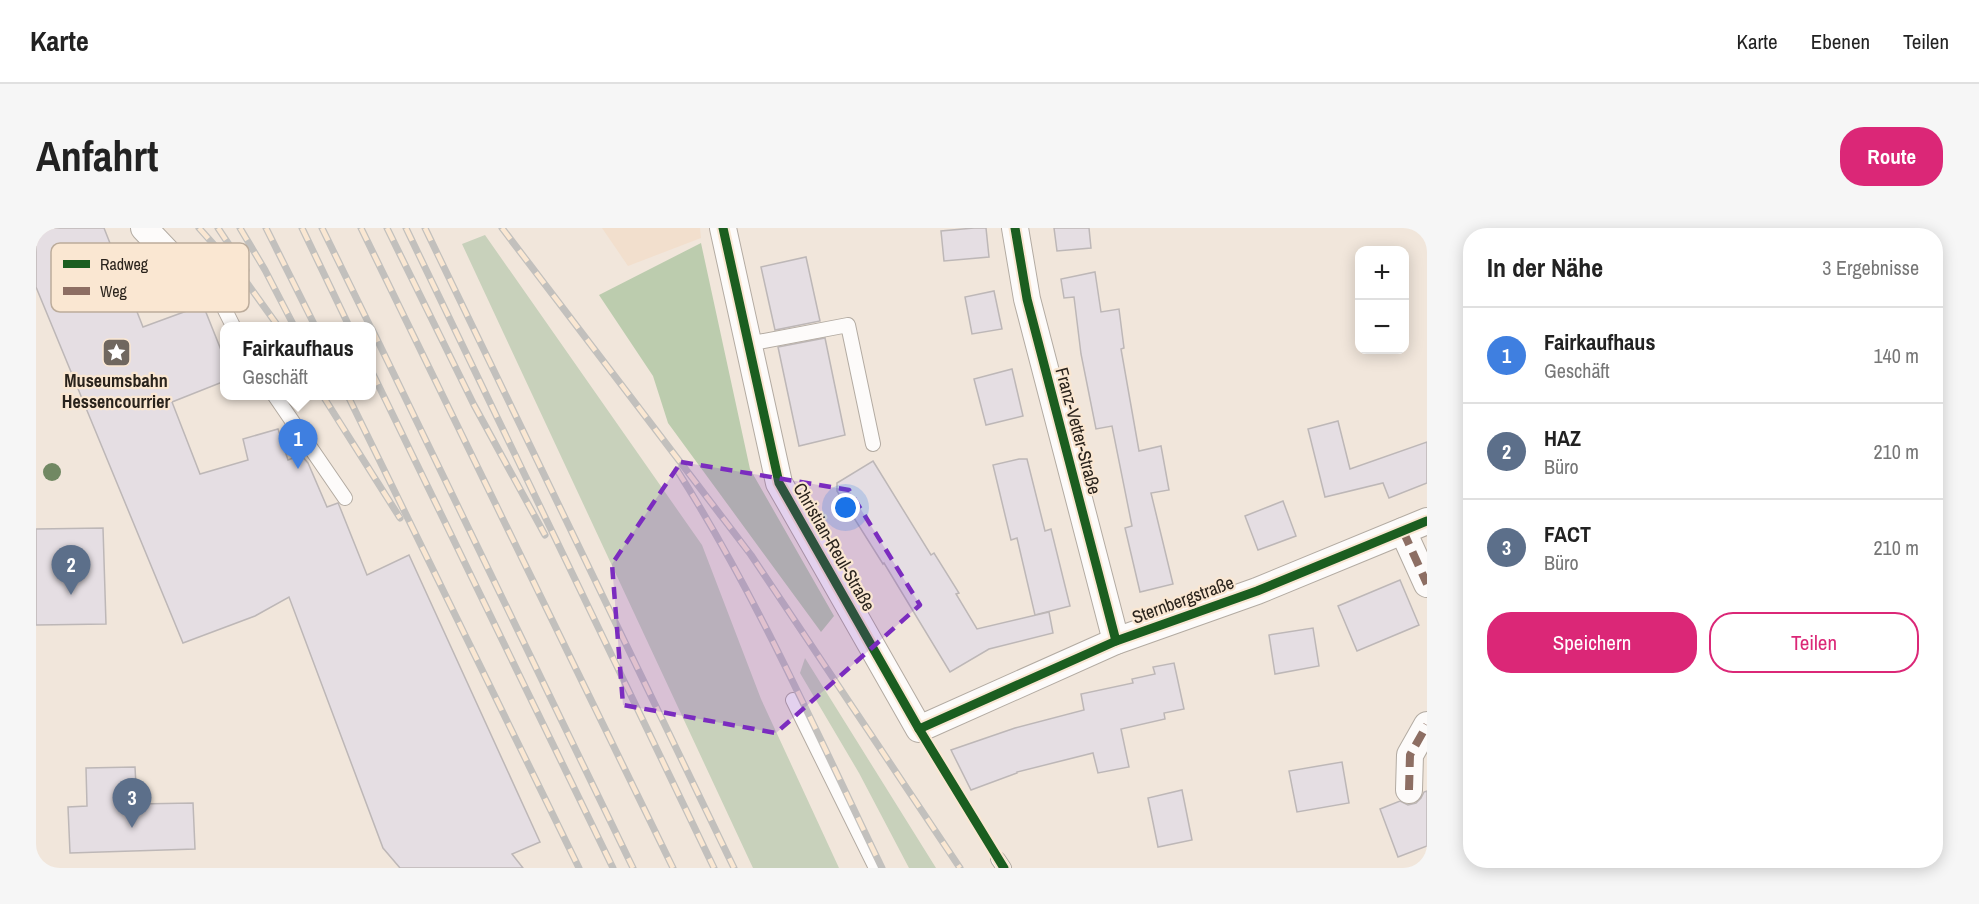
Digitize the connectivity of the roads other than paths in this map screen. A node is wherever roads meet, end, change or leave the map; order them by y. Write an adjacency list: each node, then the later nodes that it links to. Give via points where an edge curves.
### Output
1 (144, 228): 4 (street)
2 (723, 228): 5 (street, Christian-Reul-Straße)
3 (1015, 228): 12 (street, Franz-Vetter-Straße, via 1027,299)
4 (158, 243)
5 (748, 344): 7 (lane, via 848,325); 15 (street, Christian-Reul-Straße, via 779,483)
6 (278, 400): 8 (lane)
7 (873, 444)
8 (345, 498)
9 (1427, 521): 10 (street, Sternbergstraße)
10 (1403, 531): 11 (street); 12 (street, Sternbergstraße, via 1257,591)
11 (1427, 584)
12 (1116, 641): 15 (street, Sternbergstraße)
13 (793, 700): 17 (lane)
14 (1427, 725): 16 (street, via 1410,755)
15 (919, 729)
16 (1409, 790)
17 (876, 868)

